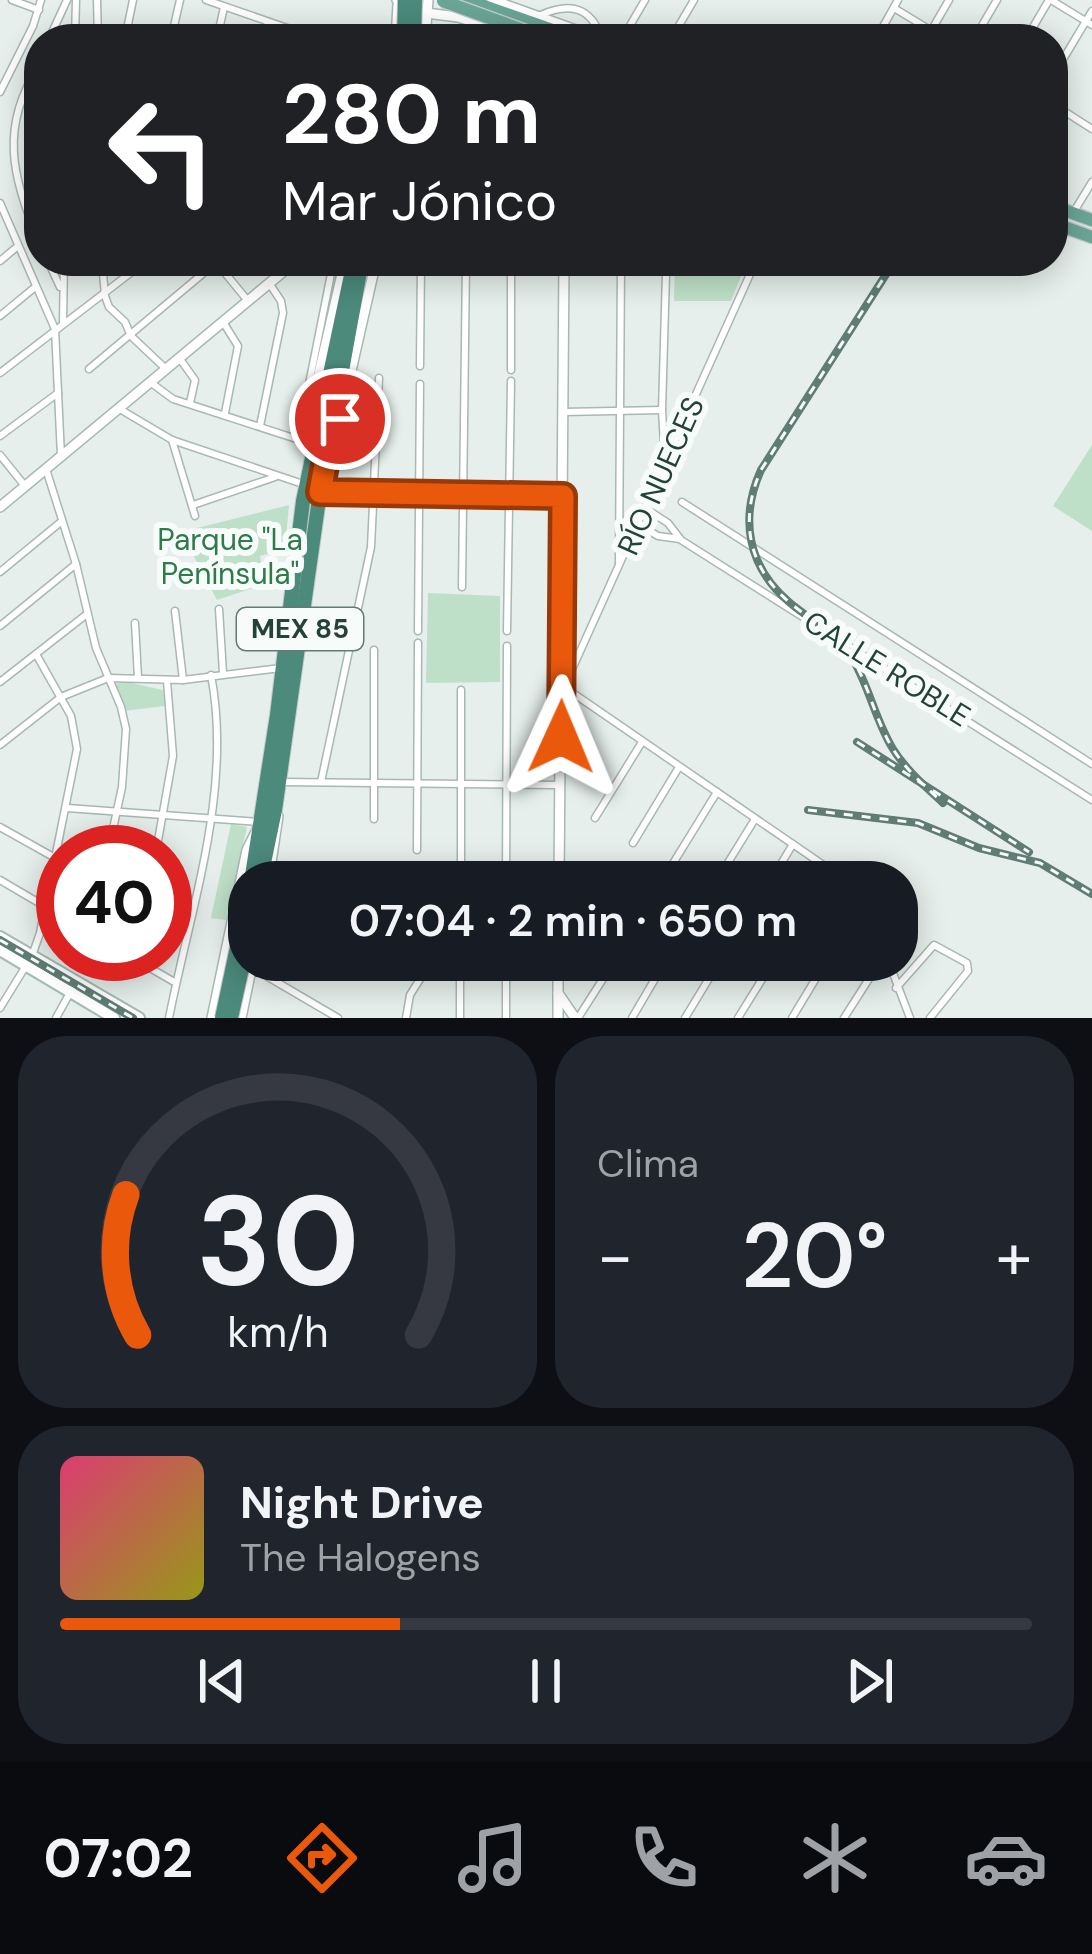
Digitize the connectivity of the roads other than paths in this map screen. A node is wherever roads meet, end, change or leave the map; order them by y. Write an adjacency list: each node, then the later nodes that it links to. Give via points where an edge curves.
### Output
1 (12, 0): 14 (street)
2 (41, 0): 14 (street)
3 (206, 0): 13 (street)
4 (400, 0): 17 (street)
5 (428, 0): 17 (street)
6 (440, 0): 27 (main road, bridge)
7 (454, 0): 19 (street)
8 (467, 0): 28 (main road)
9 (492, 0): 18 (street)
10 (594, 0): 16 (street)
11 (1050, 0): 21 (street)
12 (896, 4): 31 (street)
13 (224, 6): 20 (street); 23 (street)
14 (38, 10): 22 (street)
15 (1092, 11): 21 (street)
16 (587, 12): 18 (street, via 561,7); 30 (street)
17 (427, 14): 19 (street); 25 (street)
18 (536, 16): 29 (street)
19 (458, 17): 26 (street)
20 (268, 22): 24 (street)
21 (1089, 23): 33 (street)
22 (32, 24)
23 (220, 24)
24 (274, 24)
25 (426, 24)
26 (479, 24)
27 (506, 24)
28 (535, 24)
29 (559, 24)
30 (594, 24)
31 (922, 24)
32 (24, 40): 35 (street)
33 (1068, 54)
34 (24, 85): 38 (street, via 7,138 9,174)
35 (0, 92)
36 (1092, 182): 40 (street)
37 (0, 203): 42 (street)
38 (24, 206)
39 (1068, 211): 40 (main road)
40 (1073, 213): 41 (main road)
41 (1092, 220)
42 (10, 230): 43 (street); 44 (street)
43 (0, 233)
44 (18, 246): 45 (street); 46 (street)
45 (24, 260)
46 (0, 261)
47 (31, 276): 69 (street)
48 (55, 276): 70 (street)
49 (62, 276): 70 (street)
50 (103, 276): 71 (street)
51 (128, 276): 71 (street)
52 (200, 276): 78 (street)
53 (227, 276): 73 (street)
54 (278, 276): 67 (street)
55 (330, 276): 68 (street)
56 (344, 276): 72 (street)
57 (348, 276): 89 (highway, MEX 85)
58 (359, 276): 89 (highway, MEX 85)
59 (373, 276): 100 (street, via 340,419)
60 (421, 276): 80 (street)
61 (466, 276): 110 (street)
62 (512, 276): 83 (street)
63 (564, 276): 95 (street)
64 (621, 276): 94 (street)
65 (666, 276): 93 (street)
66 (749, 276): 103 (street, RÍO NUECES)
67 (269, 284): 73 (street); 97 (street, via 283,313)
68 (328, 285): 72 (street); 100 (street)
69 (35, 286): 74 (street); 77 (street)
70 (61, 290): 76 (street)
71 (105, 296): 76 (street); 78 (street)
72 (335, 298): 100 (street, via 311,408)
73 (248, 301): 75 (street)
74 (0, 316)
75 (223, 322): 79 (street); 96 (street, via 238,343)
76 (64, 323): 77 (street)
77 (55, 328): 84 (street); 90 (street)
78 (131, 336): 81 (street); 82 (street)
79 (179, 358): 82 (street); 91 (street, via 195,380)
80 (420, 366)
81 (89, 369)
82 (166, 369): 87 (street)
83 (511, 370)
84 (0, 373)
85 (380, 378): 108 (street)
86 (511, 381): 111 (street)
87 (150, 382): 91 (street); 92 (street)
88 (420, 384): 109 (street)
89 (333, 388): 100 (highway, MEX 85)
90 (58, 393): 98 (street); 102 (street)
91 (190, 403): 96 (street)
92 (118, 408): 99 (street); 102 (street)
93 (662, 410): 94 (street); 103 (street)
94 (620, 411): 95 (street); 122 (street)
95 (564, 412): 112 (street)
96 (225, 413): 97 (street)
97 (260, 426): 100 (street)
98 (0, 436)
99 (172, 440): 105 (street); 114 (street)
100 (312, 446): 107 (highway, MEX 85)
101 (0, 455): 106 (street)
102 (61, 456): 104 (street)
103 (665, 467): 116 (street, RÍO NUECES)
104 (46, 469): 106 (street); 118 (street)
105 (276, 477): 107 (street); 114 (street)
106 (25, 486): 115 (street)
107 (313, 489): 108 (street); 136 (highway, MEX 85); 151 (highway, MEX 85)
108 (375, 494): 109 (street); 152 (street)
109 (419, 495): 110 (street); 130 (street)
110 (463, 495): 111 (street); 124 (street)
111 (509, 496): 112 (street); 131 (street)
112 (563, 496): 144 (street)
113 (682, 502): 149 (street)
114 (193, 505): 117 (street)
115 (0, 507)
116 (646, 509): 119 (street, RÍO NUECES); 120 (street, CALLE ROBLE)
117 (195, 516)
118 (63, 520): 121 (street); 123 (street)
119 (639, 524): 120 (street, CALLE ROBLE); 122 (street, RÍO NUECES)
120 (681, 540): 159 (street, CALLE ROBLE)
121 (76, 564): 127 (street); 129 (street)
122 (619, 569): 144 (street, RÍO NUECES)
123 (0, 572)
124 (462, 587)
125 (219, 609): 137 (street)
126 (175, 611): 141 (street)
127 (88, 613): 135 (street); 139 (street)
128 (135, 623): 140 (street)
129 (0, 626)
130 (418, 631)
131 (507, 631)
132 (418, 643): 154 (street)
133 (507, 646): 156 (street)
134 (374, 650): 153 (street)
135 (36, 654): 143 (street); 146 (street)
136 (284, 667): 137 (street); 170 (highway, MEX 85)
137 (224, 673): 138 (street)
138 (212, 675): 141 (street); 165 (street, via 220,753)
139 (108, 678): 140 (street); 146 (street); 161 (street, via 126,729)
140 (138, 678): 142 (street)
141 (182, 680): 142 (street)
142 (167, 681): 162 (street, via 173,756)
143 (0, 682)
144 (563, 688): 147 (street); 157 (street)
145 (461, 690): 155 (street)
146 (61, 697): 148 (street); 160 (street, via 77,749)
147 (642, 742): 150 (street); 163 (street)
148 (0, 745)
149 (1092, 764)
150 (679, 767): 158 (street); 172 (street)
151 (280, 782): 152 (street); 177 (highway, MEX 85)
152 (321, 782): 153 (street)
153 (372, 782): 154 (street); 166 (street)
154 (417, 783): 155 (street); 175 (street)
155 (462, 783): 156 (street); 178 (street)
156 (506, 783): 157 (street); 179 (street)
157 (560, 785): 180 (street)
158 (717, 792): 164 (street); 181 (street)
159 (1092, 800)
160 (67, 808): 161 (street); 167 (street)
161 (116, 814): 162 (street); 168 (street)
162 (163, 817): 165 (street); 169 (street)
163 (595, 818)
164 (756, 818): 173 (street); 182 (street)
165 (210, 819): 170 (street); 207 (street)
166 (374, 819)
167 (64, 825)
168 (114, 825)
169 (161, 825)
170 (260, 825): 176 (highway, MEX 85); 213 (street, via 247,850)
171 (0, 827): 174 (street)
172 (633, 843)
173 (793, 844): 183 (street); 184 (street)
174 (36, 847)
175 (418, 850)
176 (258, 861)
177 (262, 861)
178 (461, 861)
179 (506, 861)
180 (559, 861)
181 (674, 861)
182 (729, 861)
183 (783, 861)
184 (818, 861)
185 (0, 880): 186 (street)
186 (36, 901)
187 (0, 937): 190 (main road)
188 (36, 941): 190 (street)
189 (0, 950): 190 (main road)
190 (29, 961): 208 (main road); 211 (street)
191 (228, 980): 213 (highway, MEX 85, bridge)
192 (173, 981): 207 (street)
193 (242, 981): 219 (highway, bridge)
194 (247, 981): 219 (street)
195 (280, 981): 220 (street)
196 (419, 981): 221 (street)
197 (460, 981): 222 (street)
198 (506, 981): 223 (street)
199 (558, 981): 210 (street)
200 (601, 981): 225 (street)
201 (654, 981): 226 (street)
202 (708, 981): 227 (street)
203 (761, 981): 228 (street)
204 (814, 981): 229 (street)
205 (870, 981): 230 (street)
206 (893, 981): 209 (street)
207 (176, 983): 217 (street)
208 (74, 987): 214 (street); 215 (main road); 216 (main road)
209 (896, 988): 212 (street); 233 (street, via 934,945 969,968)
210 (558, 993): 224 (street); 225 (street)
211 (0, 1008)
212 (904, 1009): 231 (street); 232 (street)
213 (219, 1011): 218 (street); 219 (street)
214 (56, 1018)
215 (114, 1018)
216 (139, 1018)
217 (169, 1018)
218 (212, 1018)
219 (237, 1018)
220 (338, 1018)
221 (406, 1018)
222 (460, 1018)
223 (506, 1018)
224 (558, 1018)
225 (576, 1018)
226 (632, 1018)
227 (685, 1018)
228 (738, 1018)
229 (791, 1018)
230 (844, 1018)
231 (898, 1018)
232 (910, 1018)
233 (930, 1018)

